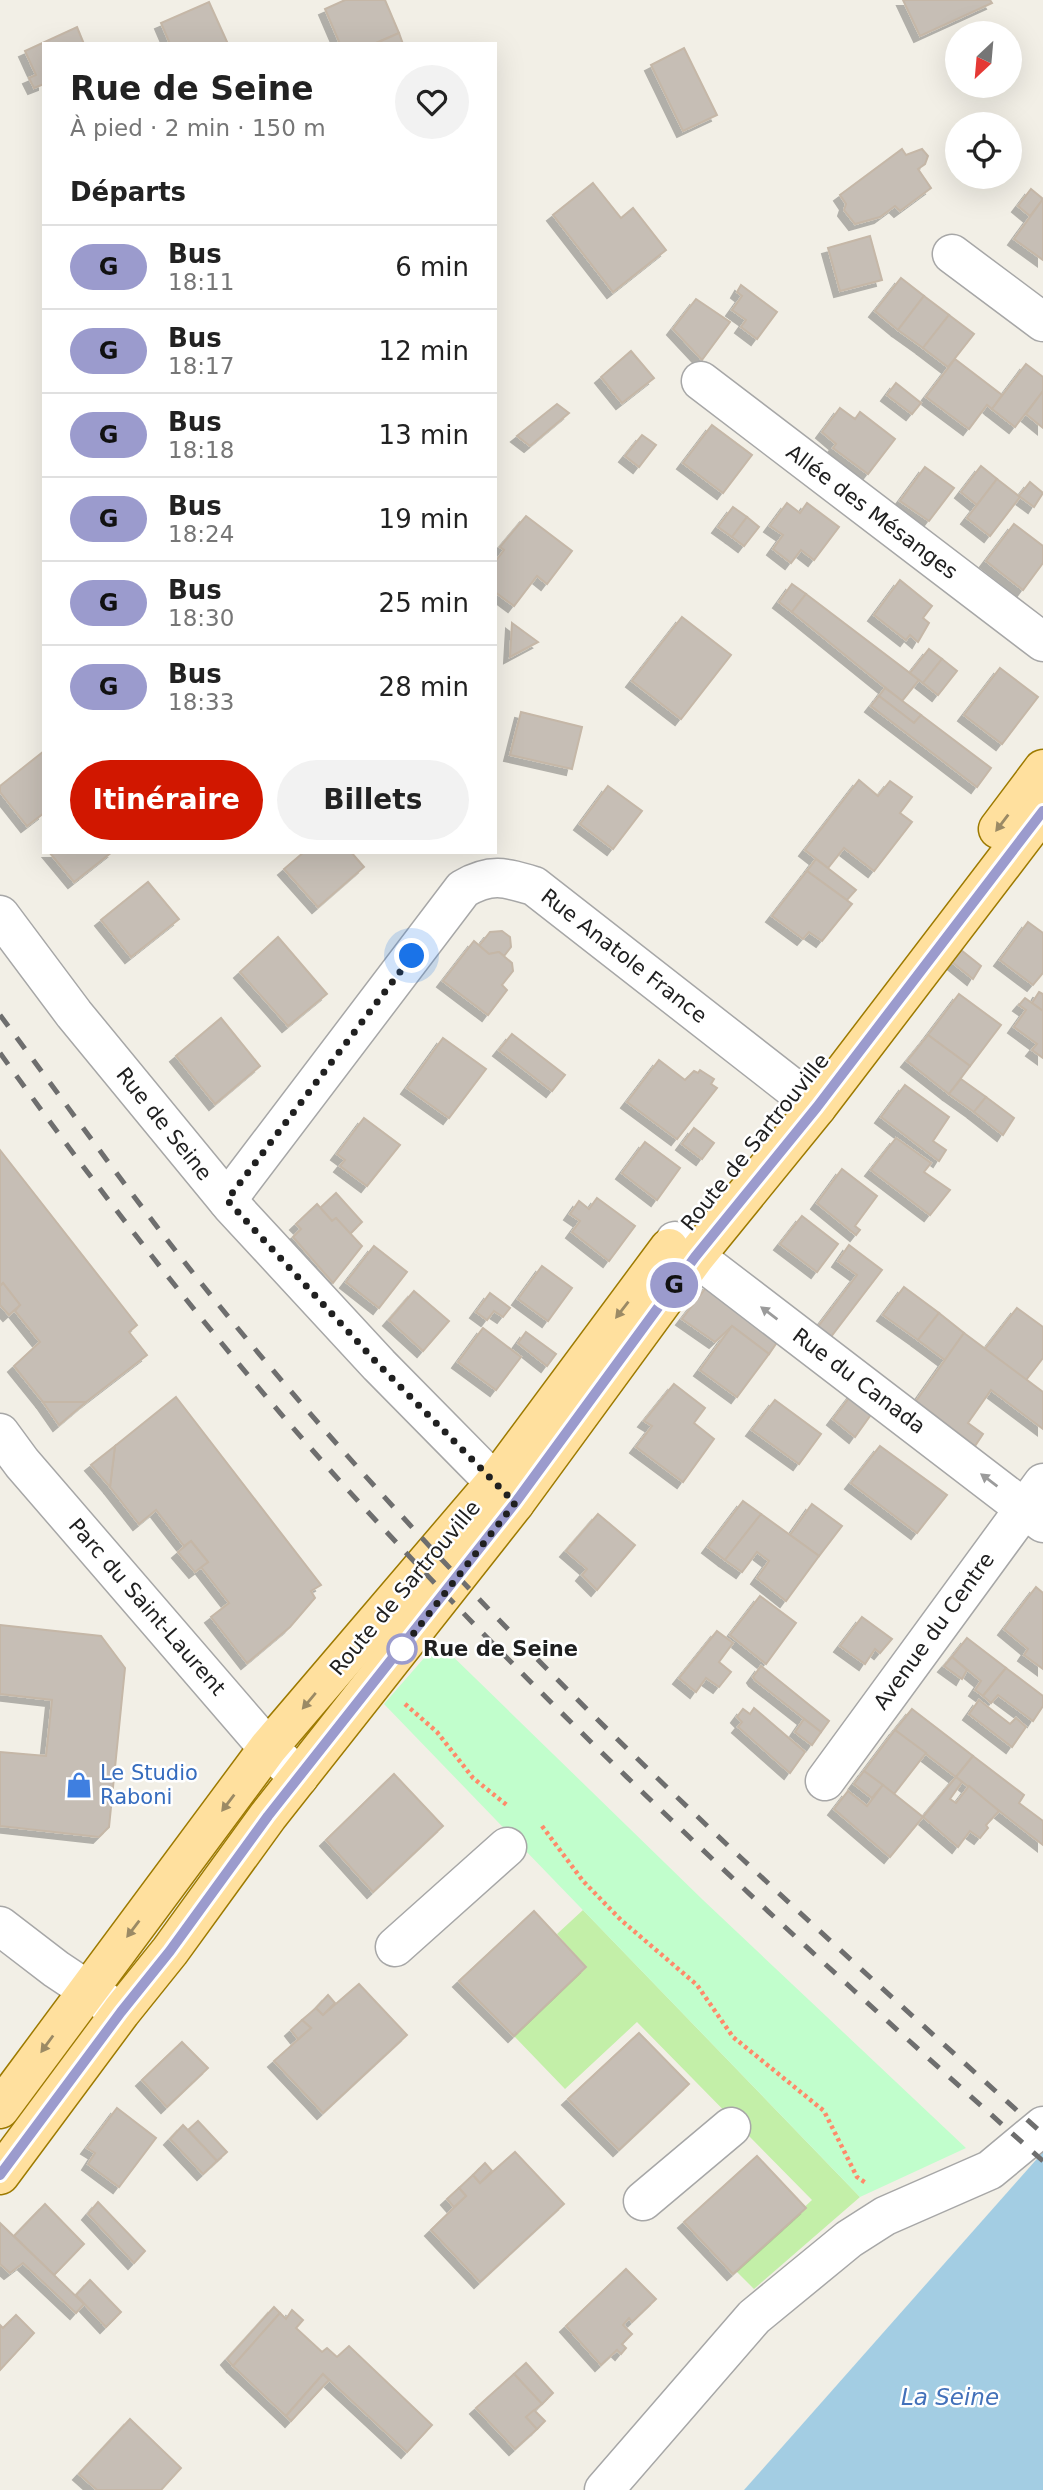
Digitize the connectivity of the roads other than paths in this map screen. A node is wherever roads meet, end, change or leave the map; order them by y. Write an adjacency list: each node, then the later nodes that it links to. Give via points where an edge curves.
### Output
1 (952, 254): 2 (street)
2 (1043, 322)
3 (701, 381): 4 (street, Allée des Mésanges)
4 (1043, 642)
5 (1043, 769): 8 (main road, Route de Sartrouville, one-way to 8)
6 (1043, 811): 8 (main road, Route de Sartrouville)
7 (0, 915): 9 (street, Rue de Seine, via 74,1014)
8 (808, 1099): 9 (street, Rue Anatole France, via 534,886 505,877 482,878 463,889); 10 (main road, Route de Sartrouville)
9 (227, 1200): 12 (street, Rue de Seine, via 379,1365)
10 (685, 1249): 12 (main road, Route de Sartrouville); 13 (street, Rue du Canada, one-way to 10)
11 (0, 1433): 14 (street, Parc du Saint-Laurent)
12 (505, 1492): 14 (main road, Route de Sartrouville, one-way to 14); 15 (main road, Route de Sartrouville, via 383,1672)
13 (1037, 1504): 16 (street, Avenue du Centre)
14 (268, 1748): 15 (street, Parc du Saint-Laurent); 20 (main road, Route de Sartrouville, one-way to 20)
15 (299, 1777): 21 (main road, Route de Sartrouville)
16 (825, 1781)
17 (511, 1830): 19 (street)
18 (0, 1926): 20 (street)
19 (395, 1947)
20 (88, 1989): 21 (street); 22 (main road, Route de Sartrouville, one-way to 22)
21 (121, 2012): 25 (main road, Route de Sartrouville)
22 (0, 2109)
23 (1043, 2126): 27 (street, via 990,2170 900,2210 849,2239 754,2317)
24 (731, 2127): 26 (street)
25 (0, 2175)
26 (643, 2201)
27 (604, 2490)

